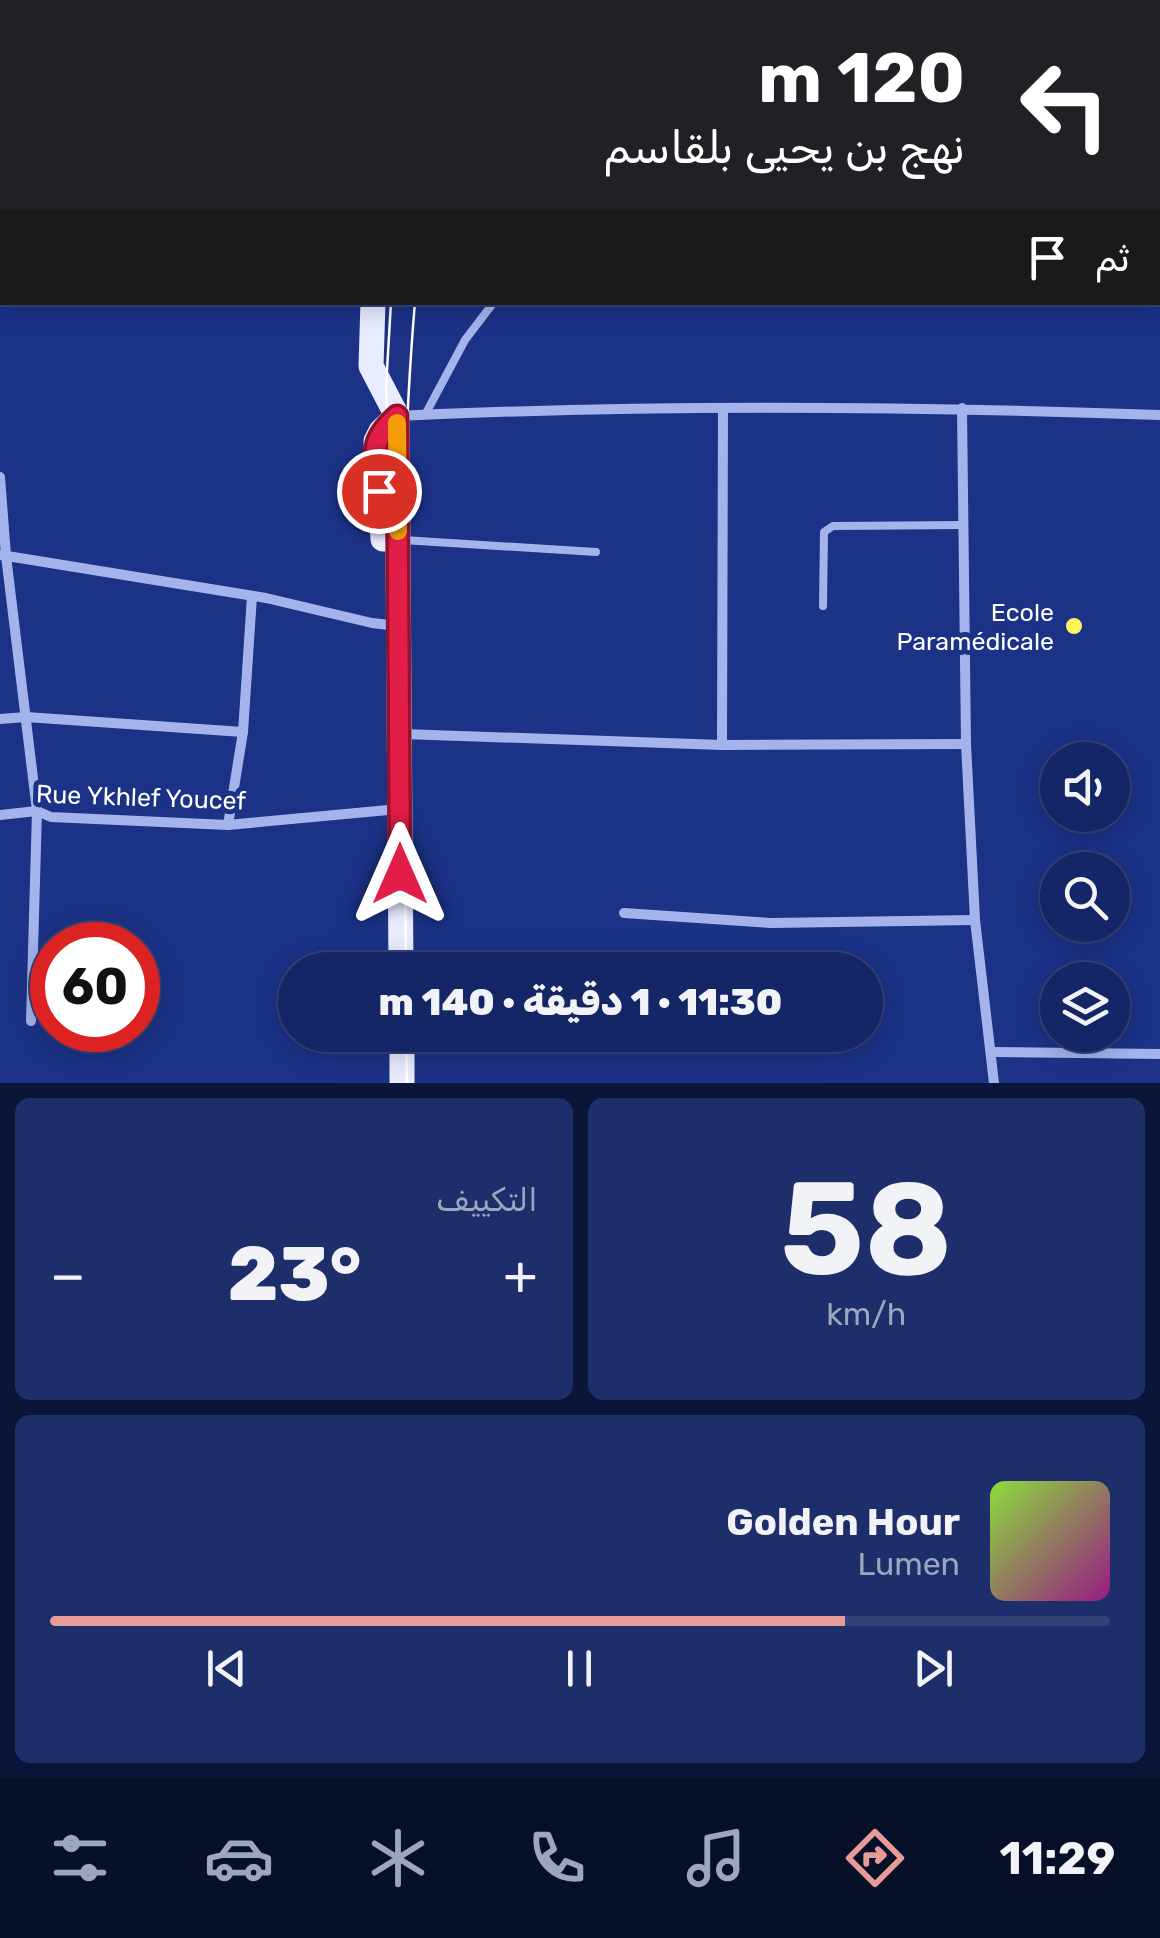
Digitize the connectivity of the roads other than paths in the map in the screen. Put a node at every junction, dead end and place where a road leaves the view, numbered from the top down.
1 (373, 305) edge
2 (492, 305) edge
3 (723, 408) junction
4 (962, 408) junction
5 (1160, 415) edge
6 (397, 416) junction
7 (425, 416) junction
8 (0, 478) edge
9 (964, 525) junction
10 (398, 540) junction
11 (596, 552) dead end
12 (3, 556) edge
13 (252, 596) junction
14 (822, 606) dead end
15 (398, 626) junction
16 (26, 717) junction
17 (0, 719) edge
18 (244, 732) junction
19 (400, 734) junction
20 (966, 744) junction
21 (722, 745) junction
22 (400, 809) junction
23 (37, 811) junction
24 (0, 815) edge
25 (228, 825) junction
26 (624, 913) dead end
27 (976, 920) junction
28 (33, 922) edge
29 (401, 952) edge
30 (402, 1052) edge
31 (991, 1052) junction
32 (1160, 1054) edge
33 (402, 1083) edge
34 (994, 1083) edge

1 - 6 main road
2 - 7 lane
3 - 4 street
3 - 7 street
3 - 21 street
4 - 5 street
4 - 9 street
6 - 7 street
6 - 10 main road
6 - 15 main road
8 - 12 street
9 - 14 lane
9 - 20 street
10 - 11 lane
10 - 15 main road
12 - 13 street
12 - 16 street
13 - 15 street
13 - 18 street
15 - 19 main road
16 - 17 street
16 - 18 street
16 - 23 street
18 - 25 street
19 - 21 street
19 - 22 main road
20 - 21 street
20 - 27 street
22 - 25 street, Rue Ykhlef Youcef
22 - 29 main road
23 - 24 street, Rue Ykhlef Youcef
23 - 25 street, Rue Ykhlef Youcef
23 - 28 street
26 - 27 street
27 - 31 street
30 - 33 main road
31 - 32 street
31 - 34 street

